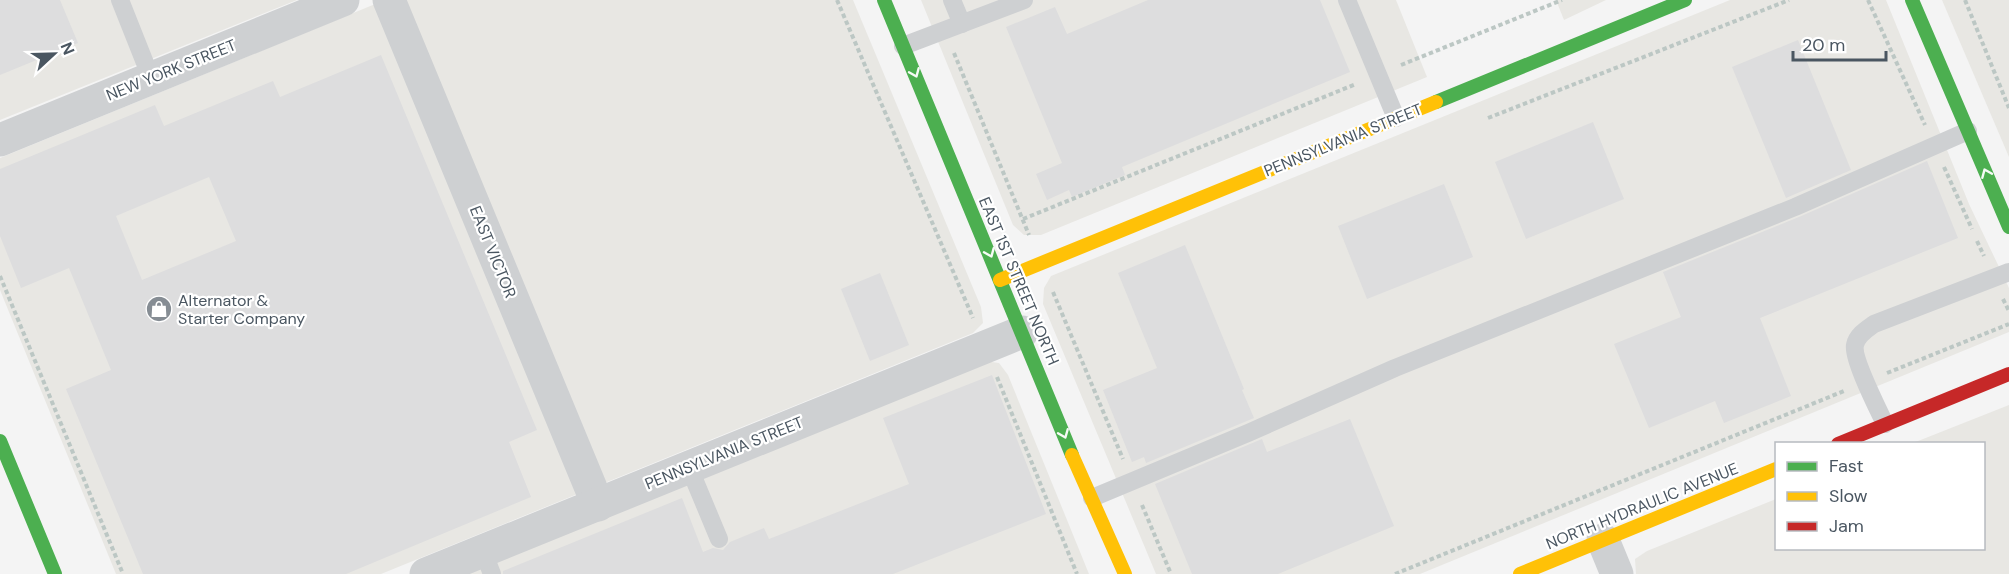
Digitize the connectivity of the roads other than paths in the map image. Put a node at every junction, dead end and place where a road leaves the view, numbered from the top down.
1 (120, 0) edge
2 (343, 0) edge
3 (389, 0) edge
4 (884, 0) edge
5 (952, 0) edge
6 (1024, 0) edge
7 (1347, 0) edge
8 (1685, 0) edge
9 (1912, 0) edge
10 (962, 24) junction
11 (903, 46) junction
12 (151, 78) junction
13 (1396, 118) junction
14 (1968, 131) junction
15 (0, 140) edge
16 (2009, 227) edge
17 (2009, 272) edge
18 (1000, 280) junction
19 (1022, 332) junction
20 (2009, 374) edge
21 (1885, 424) junction
22 (0, 441) edge
23 (1843, 442) edge
24 (689, 467) junction
25 (1775, 469) edge
26 (1092, 498) junction
27 (598, 504) junction
28 (719, 539) dead end
29 (1603, 540) junction
30 (487, 562) edge
31 (55, 574) edge
32 (426, 574) edge
33 (1125, 574) edge
34 (1520, 574) edge
35 (1617, 574) edge

1 - 12 lane
2 - 12 street, NEW YORK STREET
3 - 27 street, EAST VICTOR
4 - 11 street, EAST 1ST STREET NORTH
5 - 10 lane
6 - 10 lane
7 - 13 lane
8 - 13 street, PENNSYLVANIA STREET
9 - 14 street
10 - 11 lane
11 -> 18 street, EAST 1ST STREET NORTH
12 - 15 street, NEW YORK STREET
13 - 18 street, PENNSYLVANIA STREET
16 -> 14 street
14 - 26 lane
17 - 21 lane
18 - 19 street, EAST 1ST STREET NORTH
19 - 24 street, PENNSYLVANIA STREET
19 -> 26 street, EAST 1ST STREET NORTH
20 - 21 street
21 - 23 street
22 - 31 street
24 - 27 street, PENNSYLVANIA STREET
24 - 28 lane
25 - 29 street, NORTH HYDRAULIC AVENUE
26 - 33 street, EAST 1ST STREET NORTH
27 - 30 street, PENNSYLVANIA STREET
29 - 34 street, NORTH HYDRAULIC AVENUE
29 - 35 street
30 - 32 street, PENNSYLVANIA STREET

